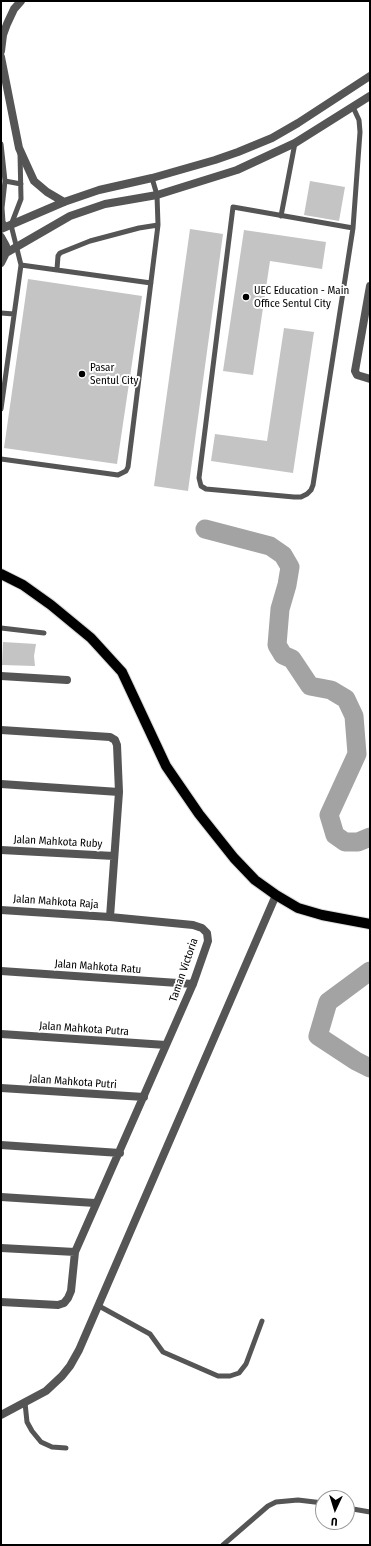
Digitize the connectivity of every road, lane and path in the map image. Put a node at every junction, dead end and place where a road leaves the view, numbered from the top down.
1 (21, 1) edge
2 (1, 51) edge
3 (1, 57) edge
4 (370, 76) edge
5 (370, 96) edge
6 (353, 106) junction
7 (295, 143) junction
8 (1, 144) edge
9 (19, 148) junction
10 (152, 178) junction
11 (5, 181) junction
12 (21, 184) junction
13 (157, 195) junction
14 (64, 202) junction
15 (280, 216) junction
16 (158, 225) junction
17 (6, 227) edge
18 (353, 228) junction
19 (1, 237) edge
20 (16, 246) junction
21 (6, 253) junction
22 (1, 263) edge
23 (21, 265) junction
24 (57, 269) junction
25 (151, 283) junction
26 (370, 286) edge
27 (1, 312) edge
28 (14, 314) junction
29 (370, 379) edge
30 (2, 395) edge
31 (1, 409) edge
32 (1, 459) edge
33 (1, 576) edge
34 (1, 628) edge
35 (44, 633) dead end
36 (1, 676) edge
37 (67, 680) dead end
38 (1, 730) edge
39 (1, 784) edge
40 (119, 792) junction
41 (1, 850) edge
42 (114, 856) junction
43 (276, 895) junction
44 (1, 910) edge
45 (110, 917) junction
46 (370, 924) edge
47 (1, 971) edge
48 (193, 984) junction
49 (1, 1034) edge
50 (166, 1045) junction
51 (1, 1088) edge
52 (144, 1097) junction
53 (1, 1145) edge
54 (120, 1153) junction
55 (1, 1197) edge
56 (96, 1203) junction
57 (1, 1248) edge
58 (75, 1252) junction
59 (1, 1302) edge
60 (99, 1306) junction
61 (262, 1321) dead end
62 (25, 1403) junction
63 (1, 1415) edge
64 (66, 1448) dead end
65 (315, 1502) edge
66 (355, 1509) edge
67 (370, 1512) edge
68 (223, 1545) edge

1 - 2 street
3 - 9 street
4 - 10 street
5 - 6 street
6 - 7 street
6 - 18 lane
7 - 13 street
7 - 15 lane
8 - 11 lane
9 - 12 lane
9 - 14 street
10 - 13 lane
10 - 14 street
11 - 12 lane
11 - 17 lane
12 - 17 lane
13 - 16 lane
13 - 20 street
14 - 17 street
15 - 18 lane
15 - 18 lane
16 - 24 lane
16 - 25 lane
17 - 20 lane
19 - 21 street
20 - 21 street
20 - 23 lane
21 - 22 street
23 - 24 lane
23 - 28 lane
24 - 25 lane
25 - 32 lane
26 - 29 street
27 - 28 lane
28 - 30 lane
30 - 31 lane
33 - 43 main road
34 - 35 lane
36 - 37 street
38 - 40 street
39 - 40 street
40 - 42 street
41 - 42 street, Jalan Mahkota Ruby
42 - 45 street
43 - 46 main road
43 - 60 street
44 - 45 street, Jalan Mahkota Raja
45 - 48 street, Taman Victoria
47 - 48 street, Jalan Mahkota Ratu
48 - 50 street, Taman Victoria
49 - 50 street, Jalan Mahkota Putra
50 - 52 street, Taman Victoria
51 - 52 street, Jalan Mahkota Putri
52 - 54 street, Taman Victoria
53 - 54 street
54 - 56 street, Taman Victoria
55 - 56 street
56 - 58 street, Taman Victoria
57 - 58 street
58 - 59 street, Taman Victoria
60 - 61 lane
60 - 62 street
62 - 63 street
62 - 64 lane
65 - 68 lane
66 - 67 lane

